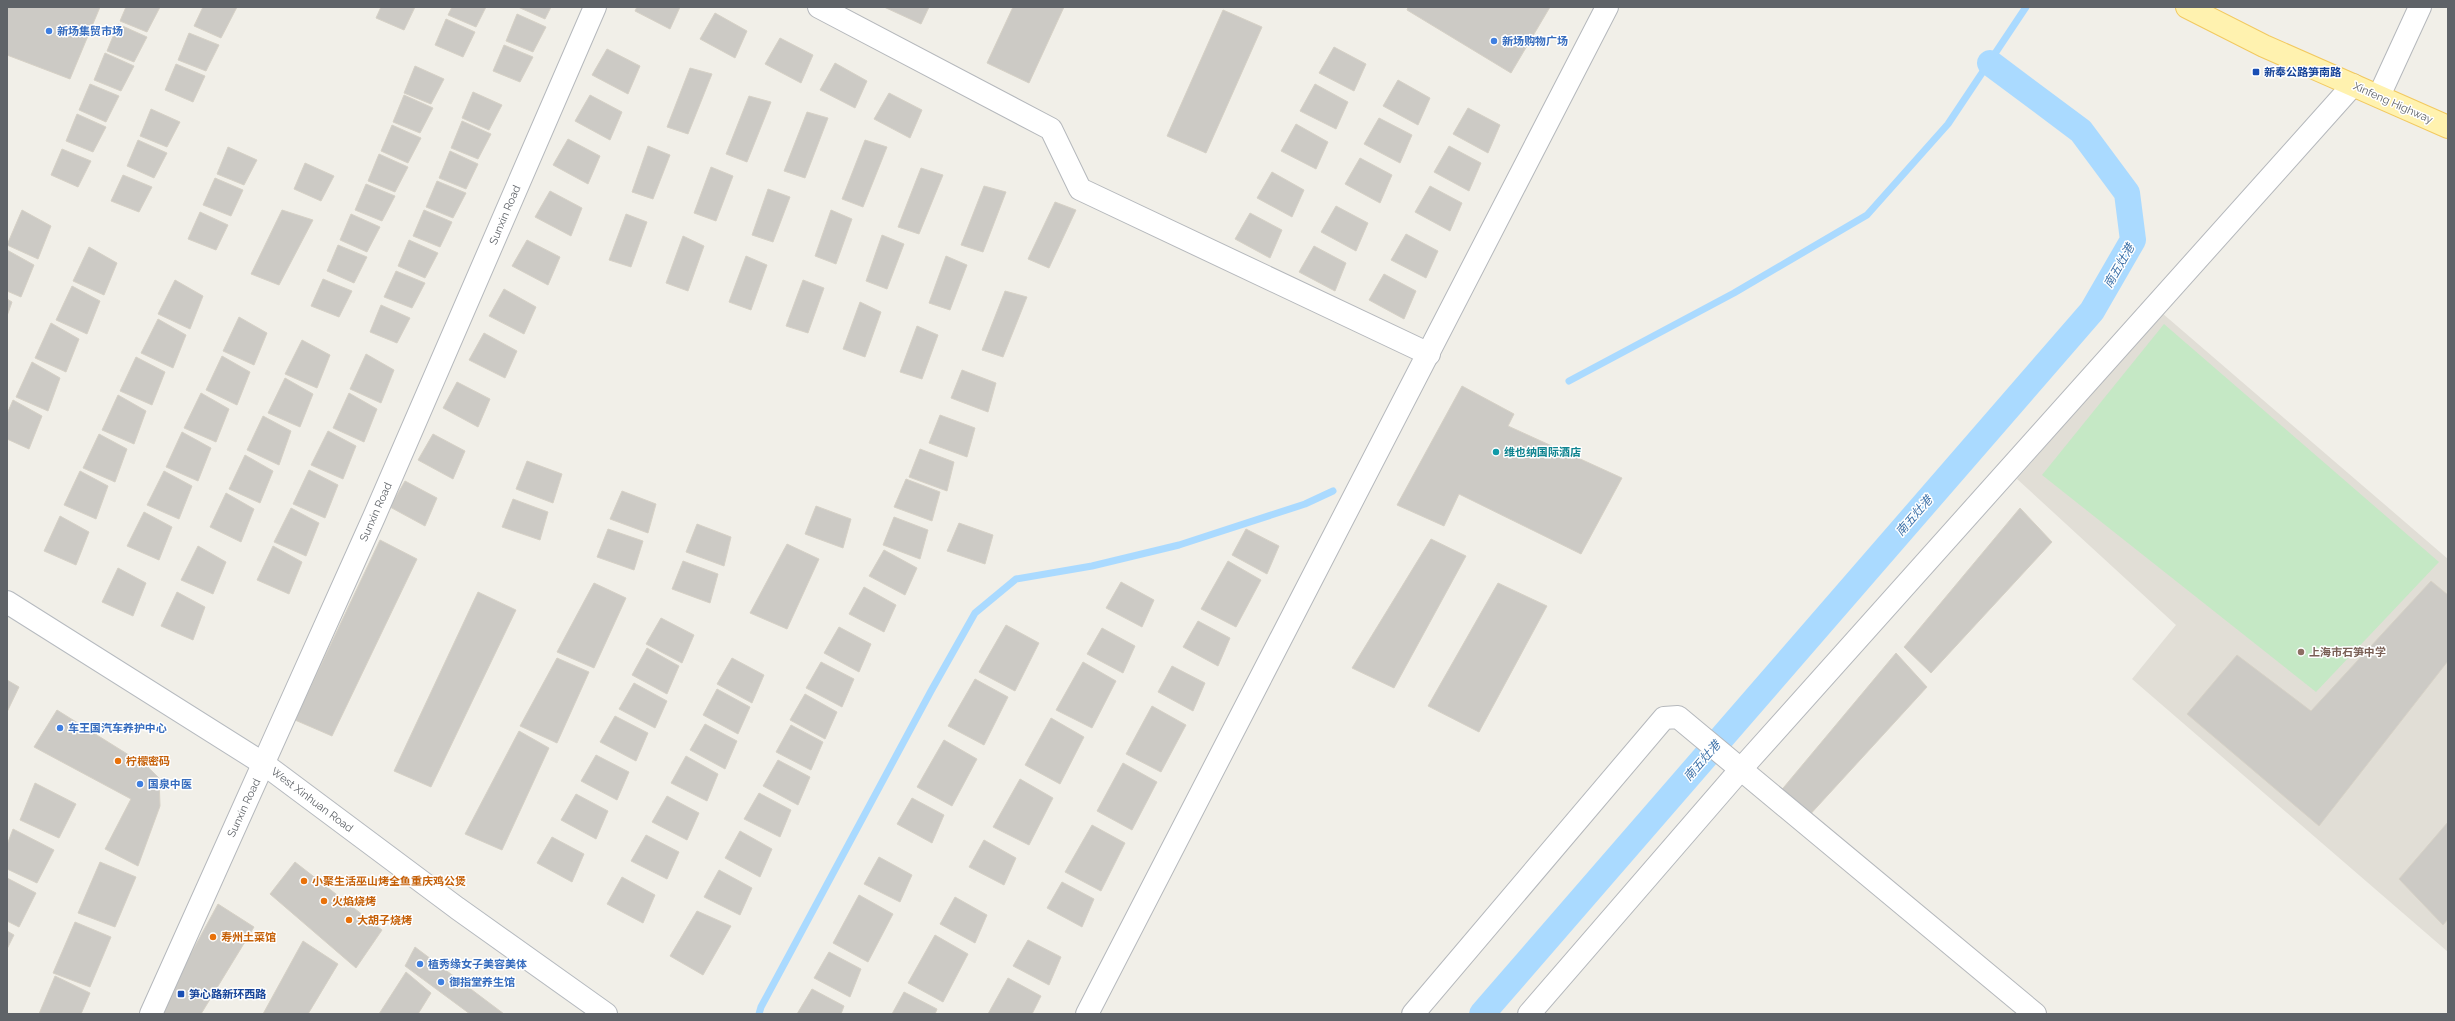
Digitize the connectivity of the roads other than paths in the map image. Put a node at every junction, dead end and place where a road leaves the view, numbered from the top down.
1 (595, 7) edge
2 (819, 7) edge
3 (1607, 7) edge
4 (2187, 7) edge
5 (2420, 7) edge
6 (2353, 85) junction
7 (2379, 96) junction
8 (2448, 127) edge
9 (1429, 354) junction
10 (7, 602) edge
11 (264, 764) junction
12 (1741, 769) junction
13 (150, 1014) edge
14 (606, 1014) edge
15 (1087, 1014) edge
16 (1413, 1014) edge
17 (1529, 1014) edge
18 (2035, 1014) edge

1 - 11 street, Sunxin Road
2 - 9 street
3 - 9 street
4 - 6 main road, Xinfeng Highway
5 - 7 street
6 - 7 main road, Xinfeng Highway
6 - 12 street
7 - 8 main road, Xinfeng Highway
9 - 15 street
10 - 11 street, West Xinhuan Road
11 - 13 street, Sunxin Road
11 - 14 street, West Xinhuan Road
12 - 16 street
12 - 17 street
12 - 18 street

